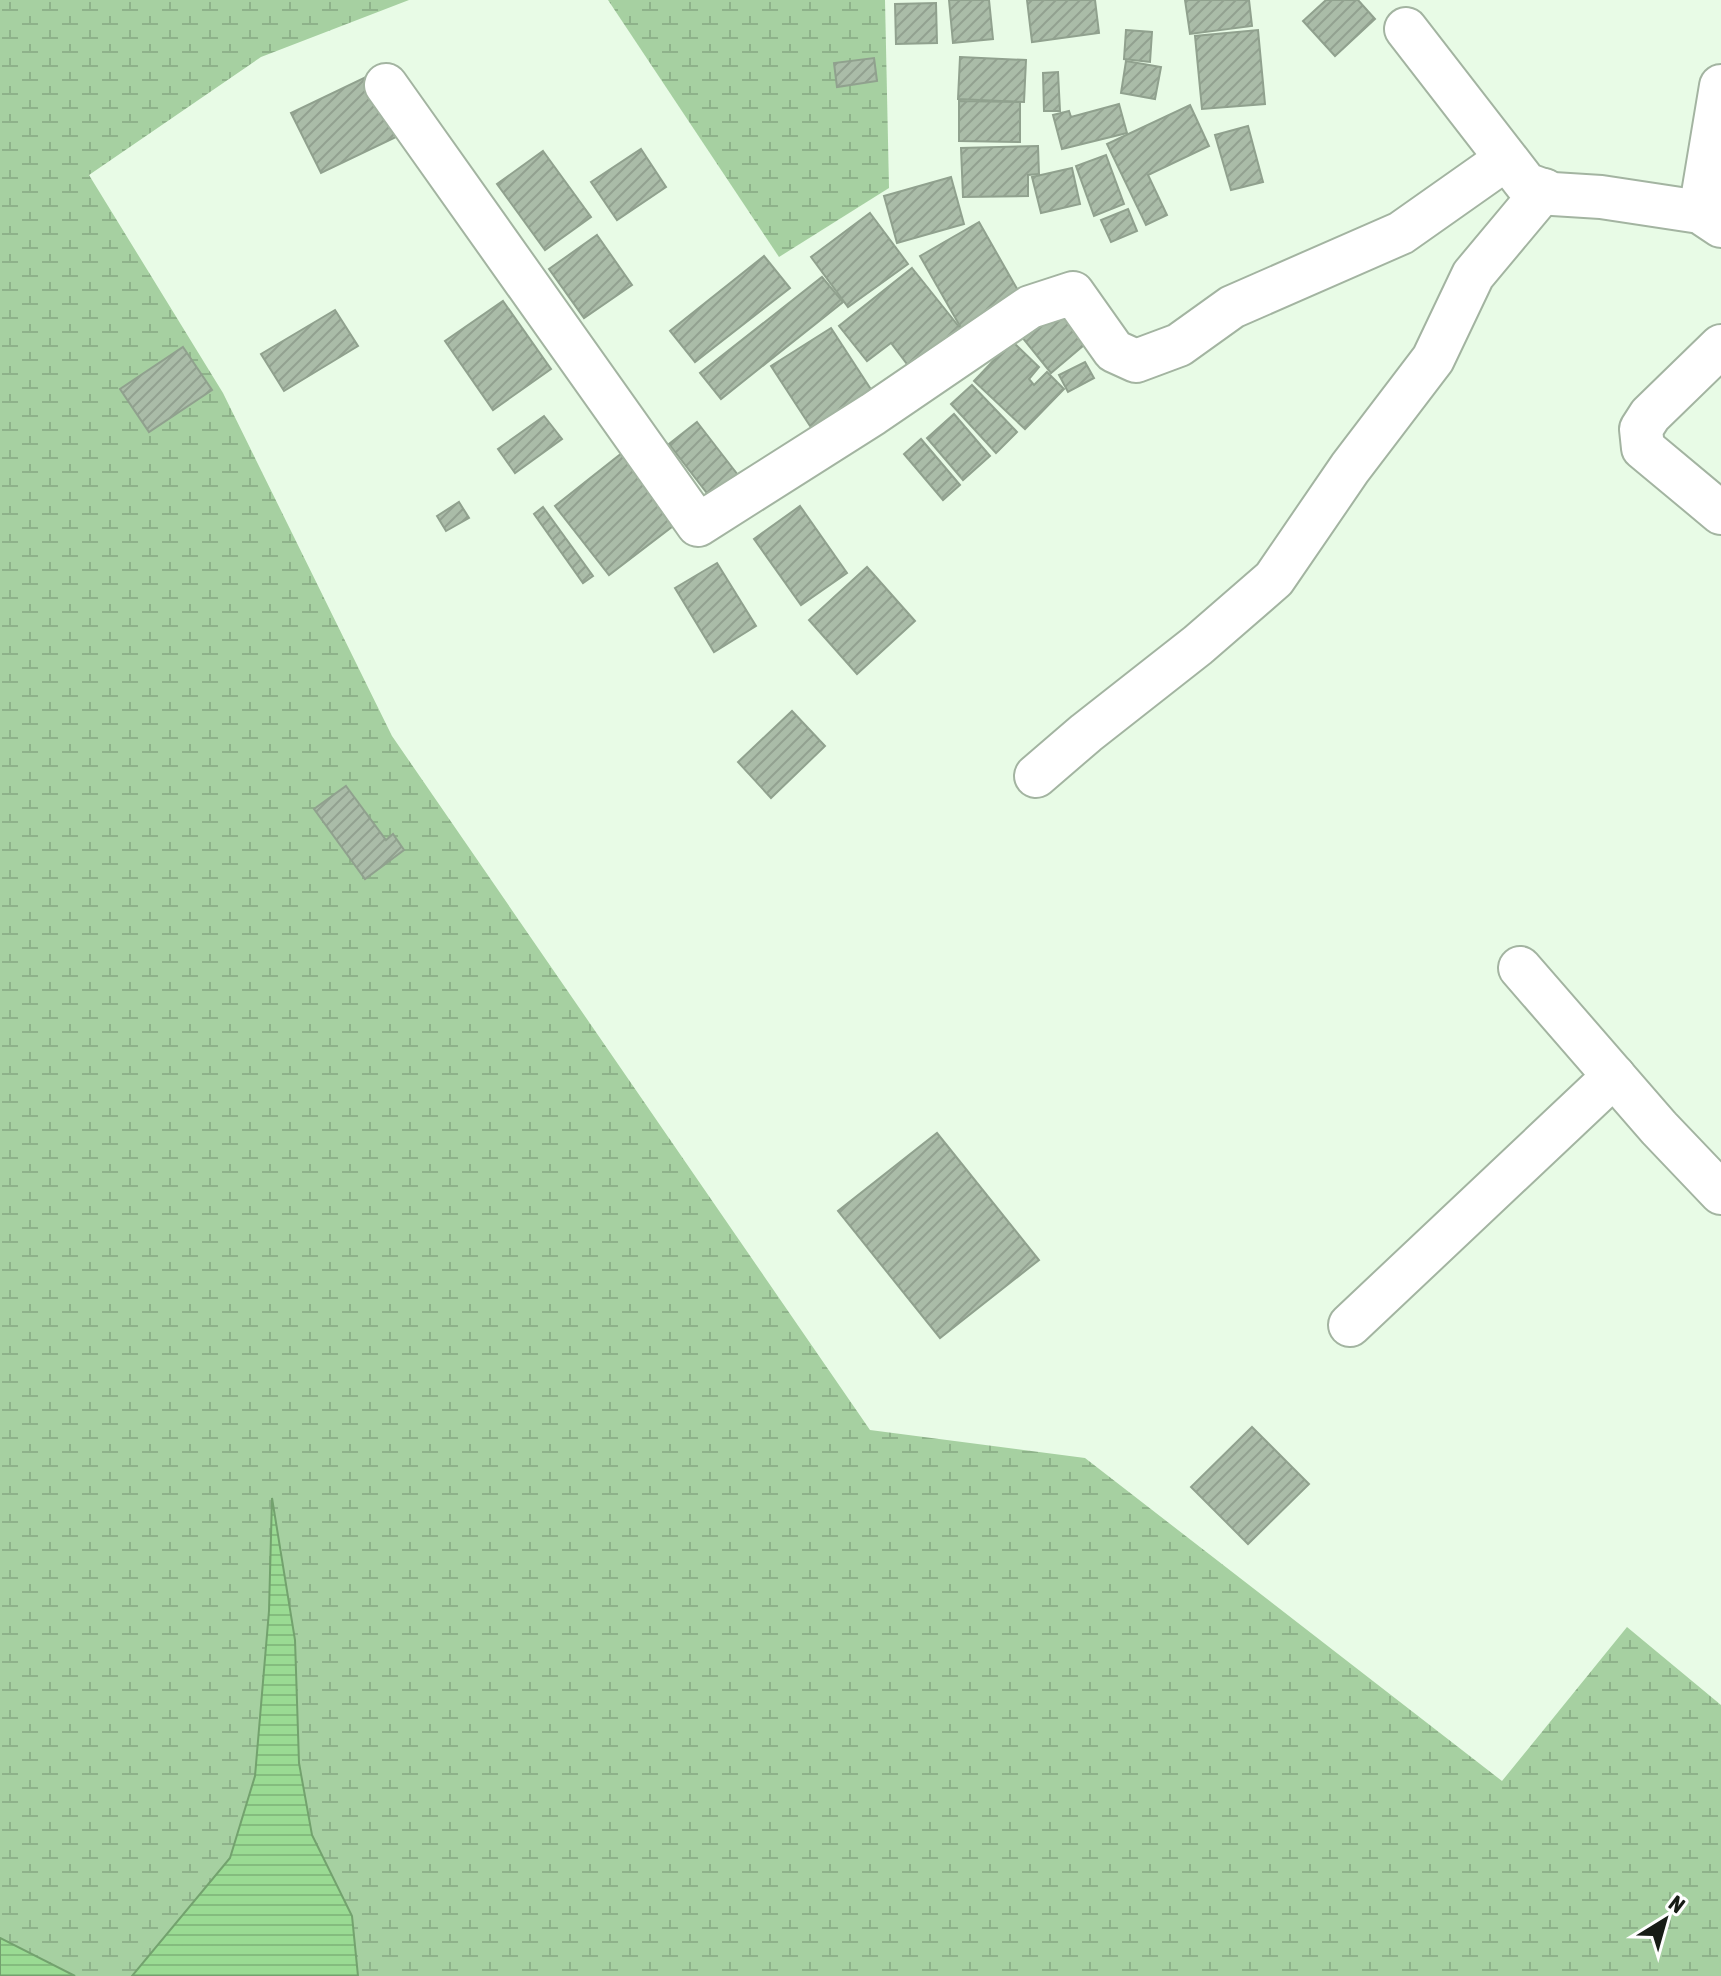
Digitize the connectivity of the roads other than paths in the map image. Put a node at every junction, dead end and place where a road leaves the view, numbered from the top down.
1 (1406, 29) dead end
2 (386, 85) dead end
3 (1721, 86) edge
4 (1506, 159) junction
5 (1544, 190) junction
6 (1710, 219) edge
7 (1721, 346) edge
8 (1721, 513) edge
9 (1036, 776) dead end
10 (1520, 968) dead end
11 (1614, 1076) junction
12 (1721, 1193) edge
13 (1350, 1325) dead end

1 - 4 street
2 - 4 street
3 - 6 street
4 - 5 street
5 - 6 street
5 - 9 street
7 - 8 street
10 - 11 street
11 - 12 street
11 - 13 street

